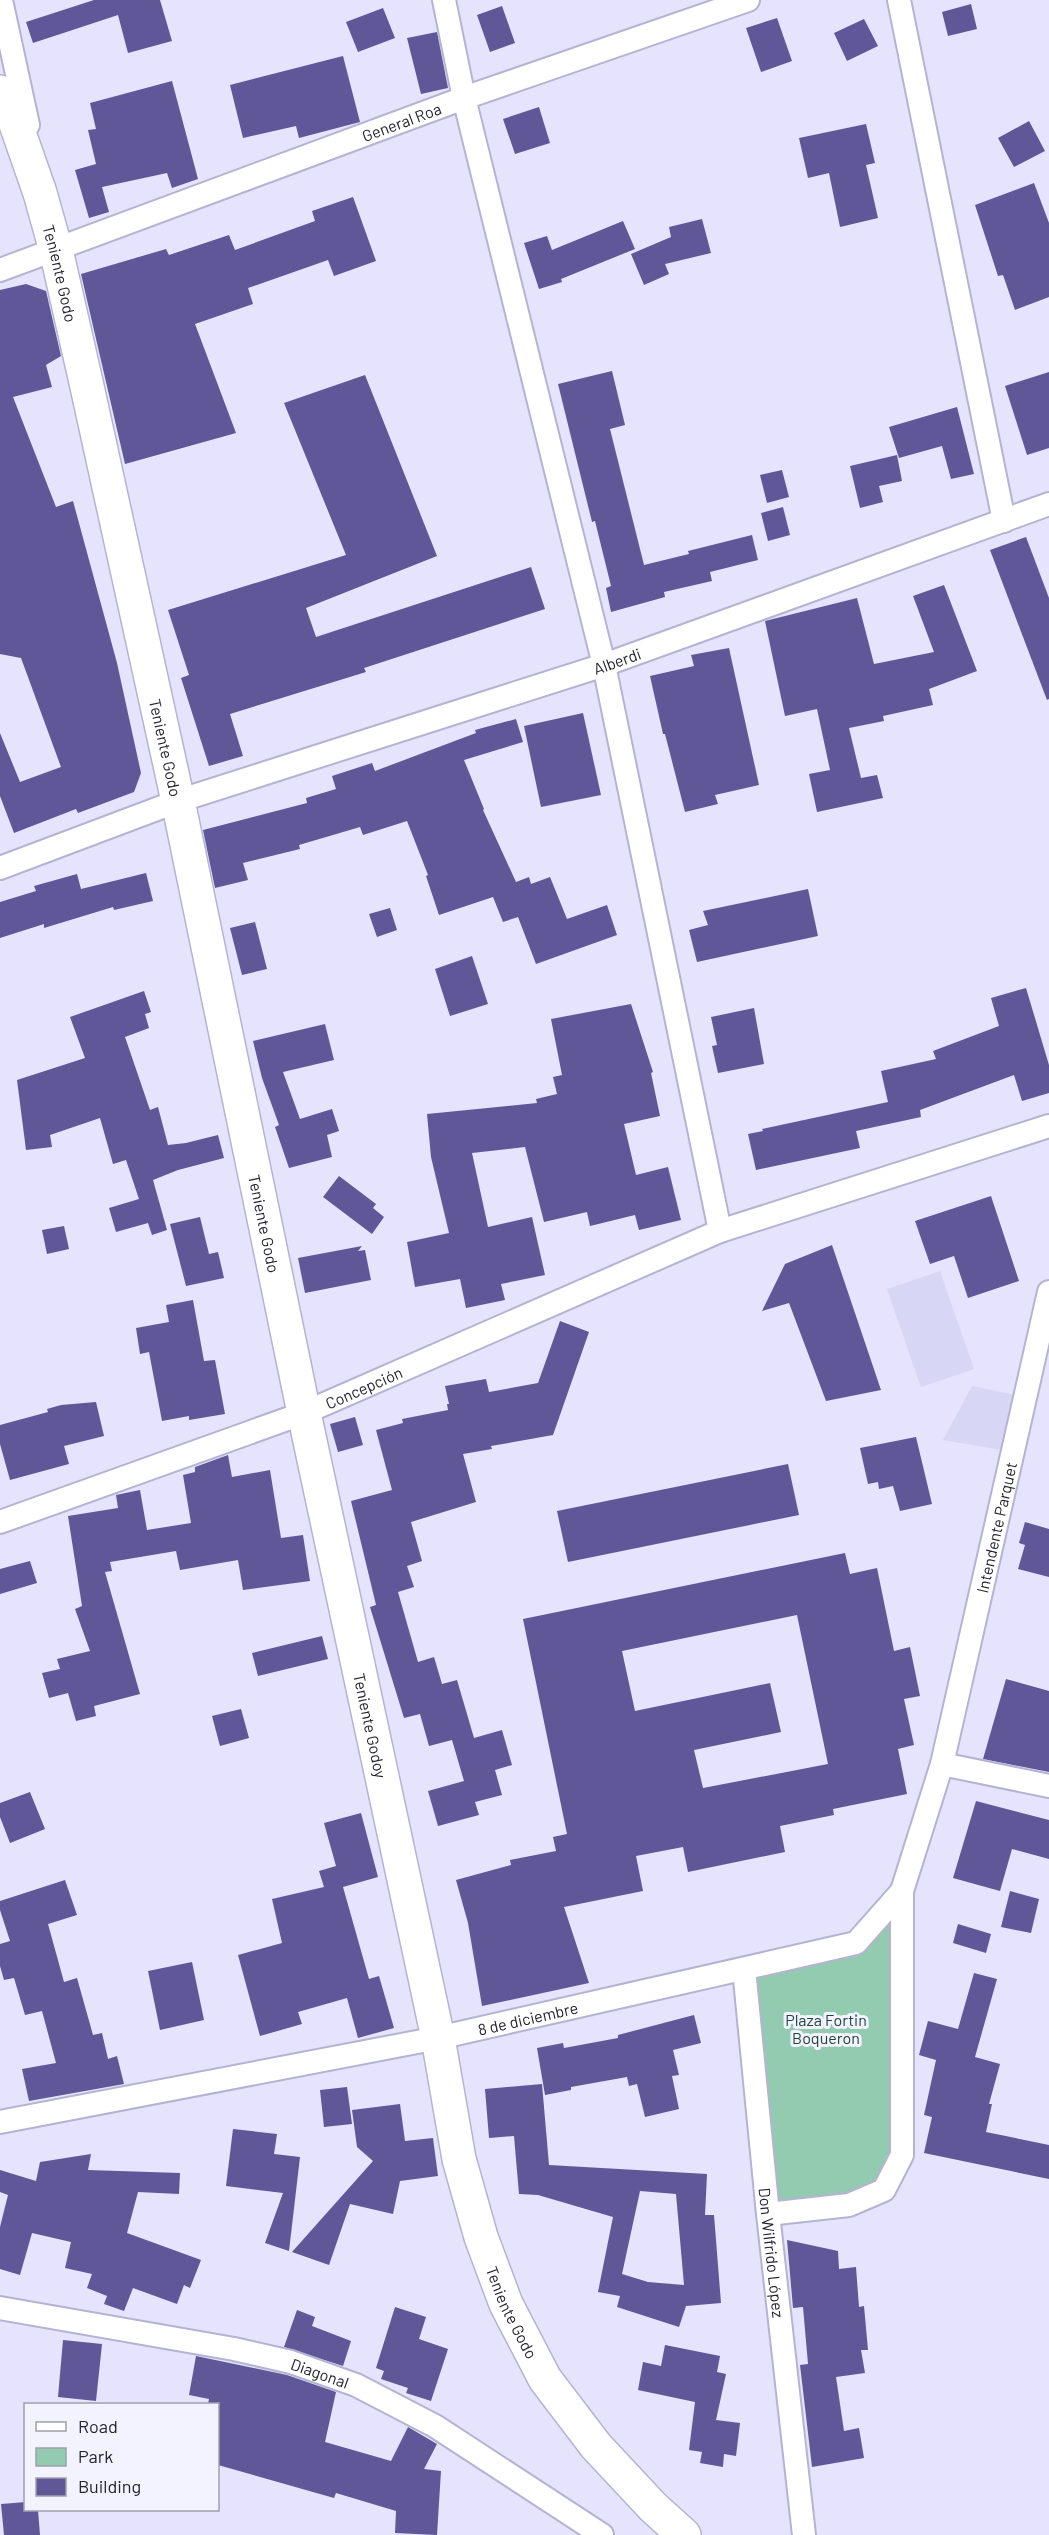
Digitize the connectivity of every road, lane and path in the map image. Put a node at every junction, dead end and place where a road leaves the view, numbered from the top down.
1 (1, 0) edge
2 (444, 0) edge
3 (748, 0) edge
4 (899, 0) edge
5 (0, 92) edge
6 (464, 98) junction
7 (56, 250) junction
8 (0, 270) edge
9 (1049, 504) edge
10 (1004, 521) junction
11 (604, 665) junction
12 (178, 801) junction
13 (0, 868) edge
14 (1049, 1125) edge
15 (720, 1231) junction
16 (1047, 1305) edge
17 (304, 1413) junction
18 (0, 1522) edge
19 (942, 1764) junction
20 (1049, 1786) edge
21 (902, 1891) junction
22 (744, 1969) junction
23 (438, 2038) junction
24 (0, 2122) edge
25 (768, 2214) junction
26 (0, 2308) edge
27 (654, 2521) edge
28 (602, 2535) edge
29 (684, 2535) edge
30 (804, 2535) edge

1 - 7 street
2 - 6 street
3 - 6 street, General Roa
4 - 10 street
5 - 7 main road, Teniente Godo
6 - 7 street, General Roa
6 - 11 street
7 - 8 street, General Roa
7 - 12 main road, Teniente Godo
9 - 10 street, Alberdi
10 - 11 street, Alberdi
11 - 12 street, Alberdi
11 - 15 street
12 - 13 street, Alberdi
12 - 17 main road, Teniente Godo
14 - 15 street, Concepción
15 - 17 street, Concepción
16 - 19 street, Intendente Parquet
17 - 18 street, Concepción
17 - 23 main road, Teniente Godoy
19 - 20 street
19 - 21 street, 8 de diciembre
21 - 22 street, 8 de diciembre
21 - 25 street
22 - 23 street, 8 de diciembre
22 - 25 street, Don Wilfrido López
23 - 24 street, 8 de diciembre
23 - 27 main road, Teniente Godo
25 - 30 street, Don Wilfrido López
26 - 28 street, Diagonal
27 - 29 main road, Teniente Godo

